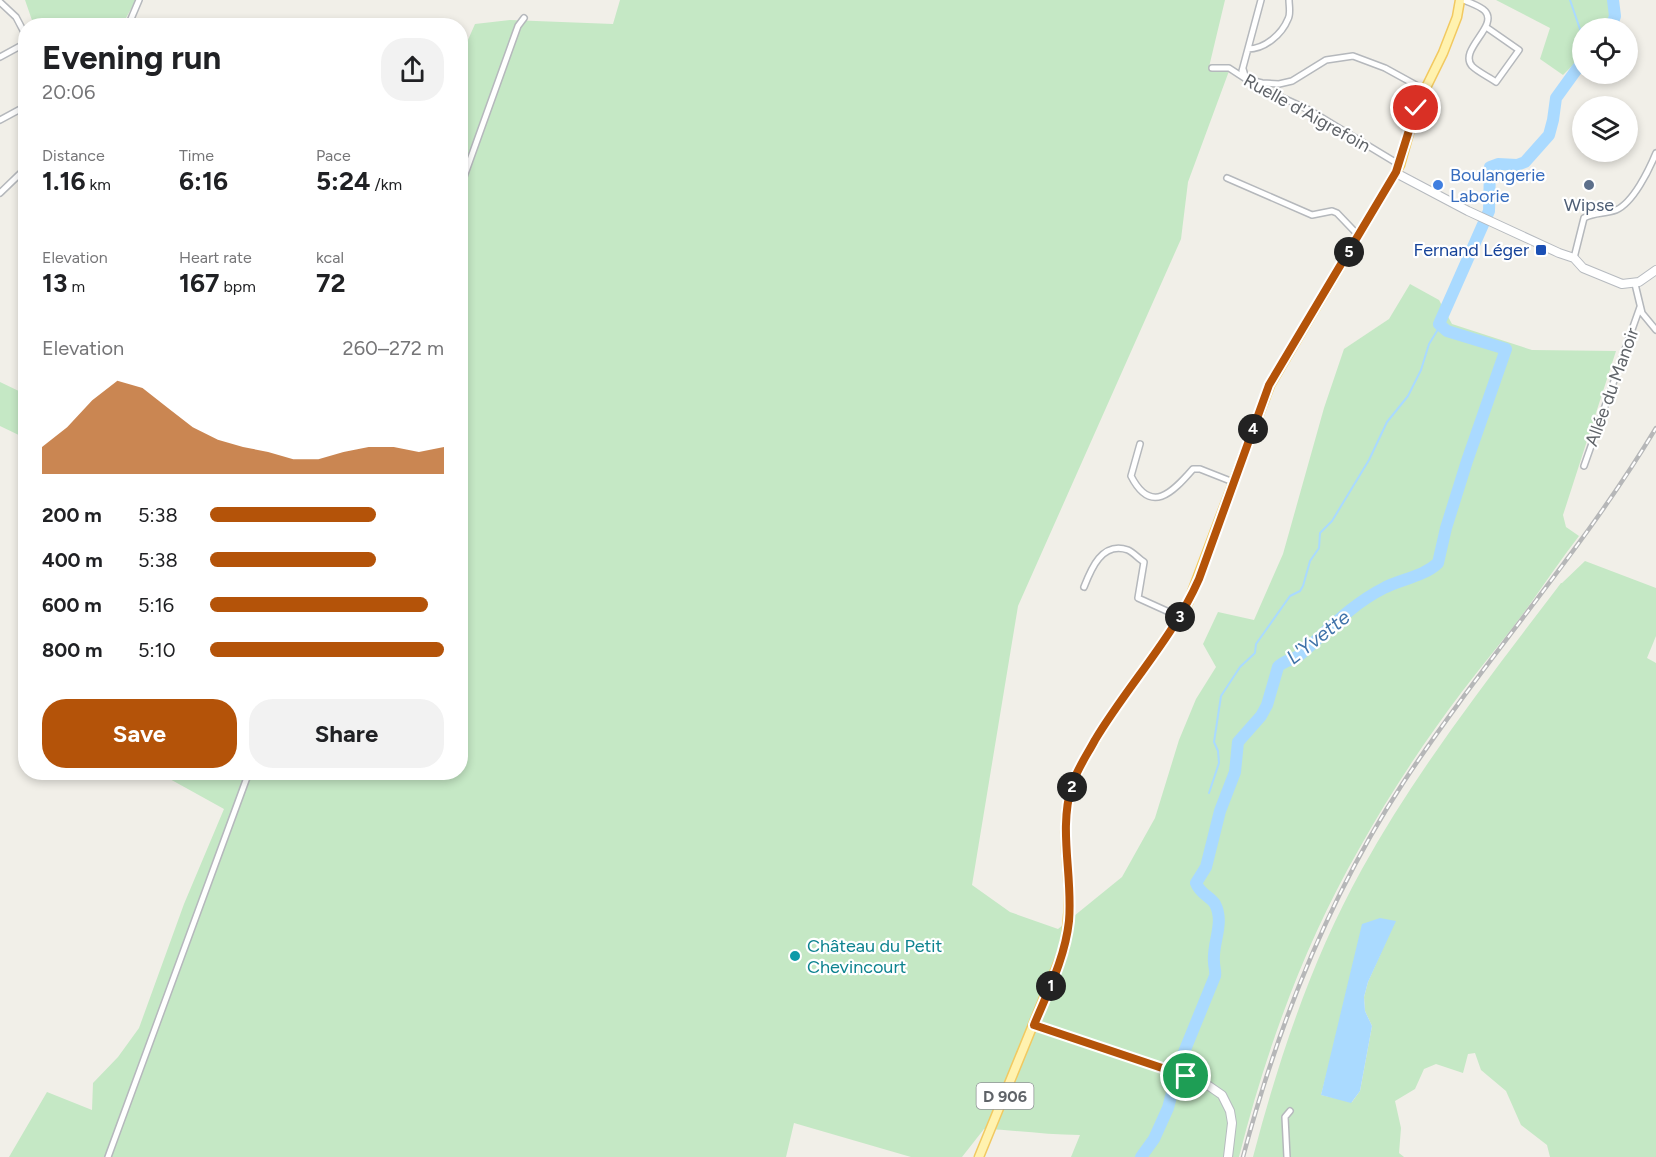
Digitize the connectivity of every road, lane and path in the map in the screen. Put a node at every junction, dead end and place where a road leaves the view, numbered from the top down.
1 (139, 0) edge
2 (1261, 0) edge
3 (1288, 0) edge
4 (1460, 0) edge
5 (1464, 0) edge
6 (0, 2) edge
7 (131, 18) edge
8 (524, 18) dead end
9 (18, 21) edge
10 (1486, 27) junction
11 (18, 47) edge
12 (1248, 49) junction
13 (0, 57) edge
14 (1212, 68) dead end
15 (1244, 78) junction
16 (1425, 90) junction
17 (18, 110) edge
18 (0, 120) edge
19 (1656, 153) edge
20 (468, 166) edge
21 (1398, 169) junction
22 (18, 175) edge
23 (1227, 178) dead end
24 (1, 189) edge
25 (1359, 236) junction
26 (1574, 258) junction
27 (1656, 270) edge
28 (1635, 284) junction
29 (1640, 307) junction
30 (1656, 330) edge
31 (1140, 444) dead end
32 (1584, 466) dead end
33 (1233, 482) junction
34 (1084, 587) dead end
35 (1180, 617) junction
36 (246, 780) edge
37 (1034, 1025) junction
38 (1290, 1111) dead end
39 (108, 1157) edge
40 (979, 1157) edge
41 (1228, 1157) edge
42 (1287, 1157) edge

1 - 7 street
2 - 12 street
3 - 12 street
4 - 16 main road
5 - 10 street
6 - 9 street
8 - 20 street
10 - 10 street
11 - 13 street
12 - 15 street
14 - 15 street, Ruelle d'Aigrefoin
15 - 16 street
15 - 21 street, Ruelle d'Aigrefoin
16 - 21 main road
17 - 18 street
19 - 26 street
21 - 25 main road, D 906
21 - 26 street
22 - 24 street
23 - 25 street
25 - 33 main road, D 906
26 - 28 street
27 - 28 street
28 - 29 street
29 - 30 street
29 - 32 street, Allée du Manoir
31 - 33 street
33 - 35 main road, D 906
34 - 35 street
35 - 37 main road, D 906
36 - 39 street
37 - 40 main road, D 906
37 - 41 street
38 - 42 street

